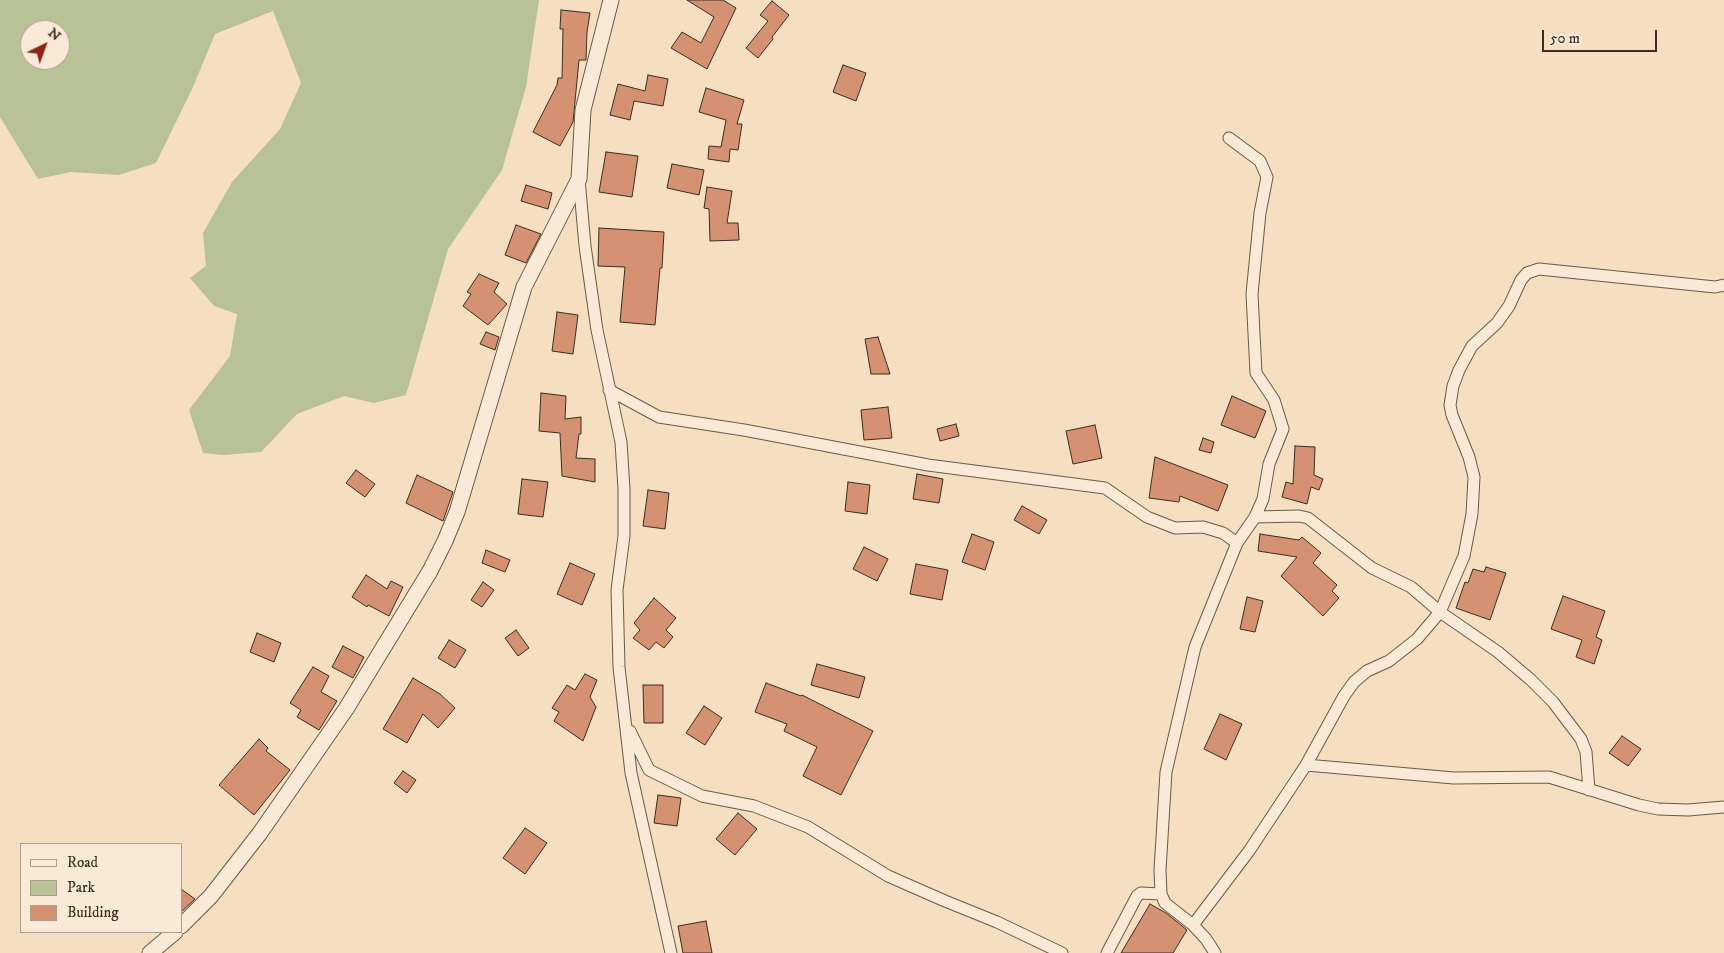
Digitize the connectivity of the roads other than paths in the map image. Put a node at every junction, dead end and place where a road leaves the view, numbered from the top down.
1 (611, 0) edge
2 (1229, 138) dead end
3 (579, 178) junction
4 (1724, 284) edge
5 (609, 390) junction
6 (1255, 517) junction
7 (1237, 543) junction
8 (1440, 612) junction
9 (626, 723) junction
10 (1306, 766) junction
11 (1589, 790) junction
12 (1724, 808) edge
13 (1161, 894) junction
14 (182, 925) edge
15 (1193, 926) junction
16 (174, 933) edge
17 (150, 953) edge
18 (671, 953) edge
19 (1062, 953) edge
20 (1107, 953) edge
21 (1215, 953) edge

1 - 3 street
2 - 6 street
3 - 5 street
3 - 14 street
4 - 8 street
5 - 7 street
5 - 9 street
6 - 7 street
6 - 8 street
7 - 13 street
8 - 10 street
8 - 11 street
9 - 18 street
9 - 19 street
10 - 11 street
10 - 15 street
11 - 12 street
13 - 15 street
13 - 20 street
15 - 21 street
16 - 17 street

